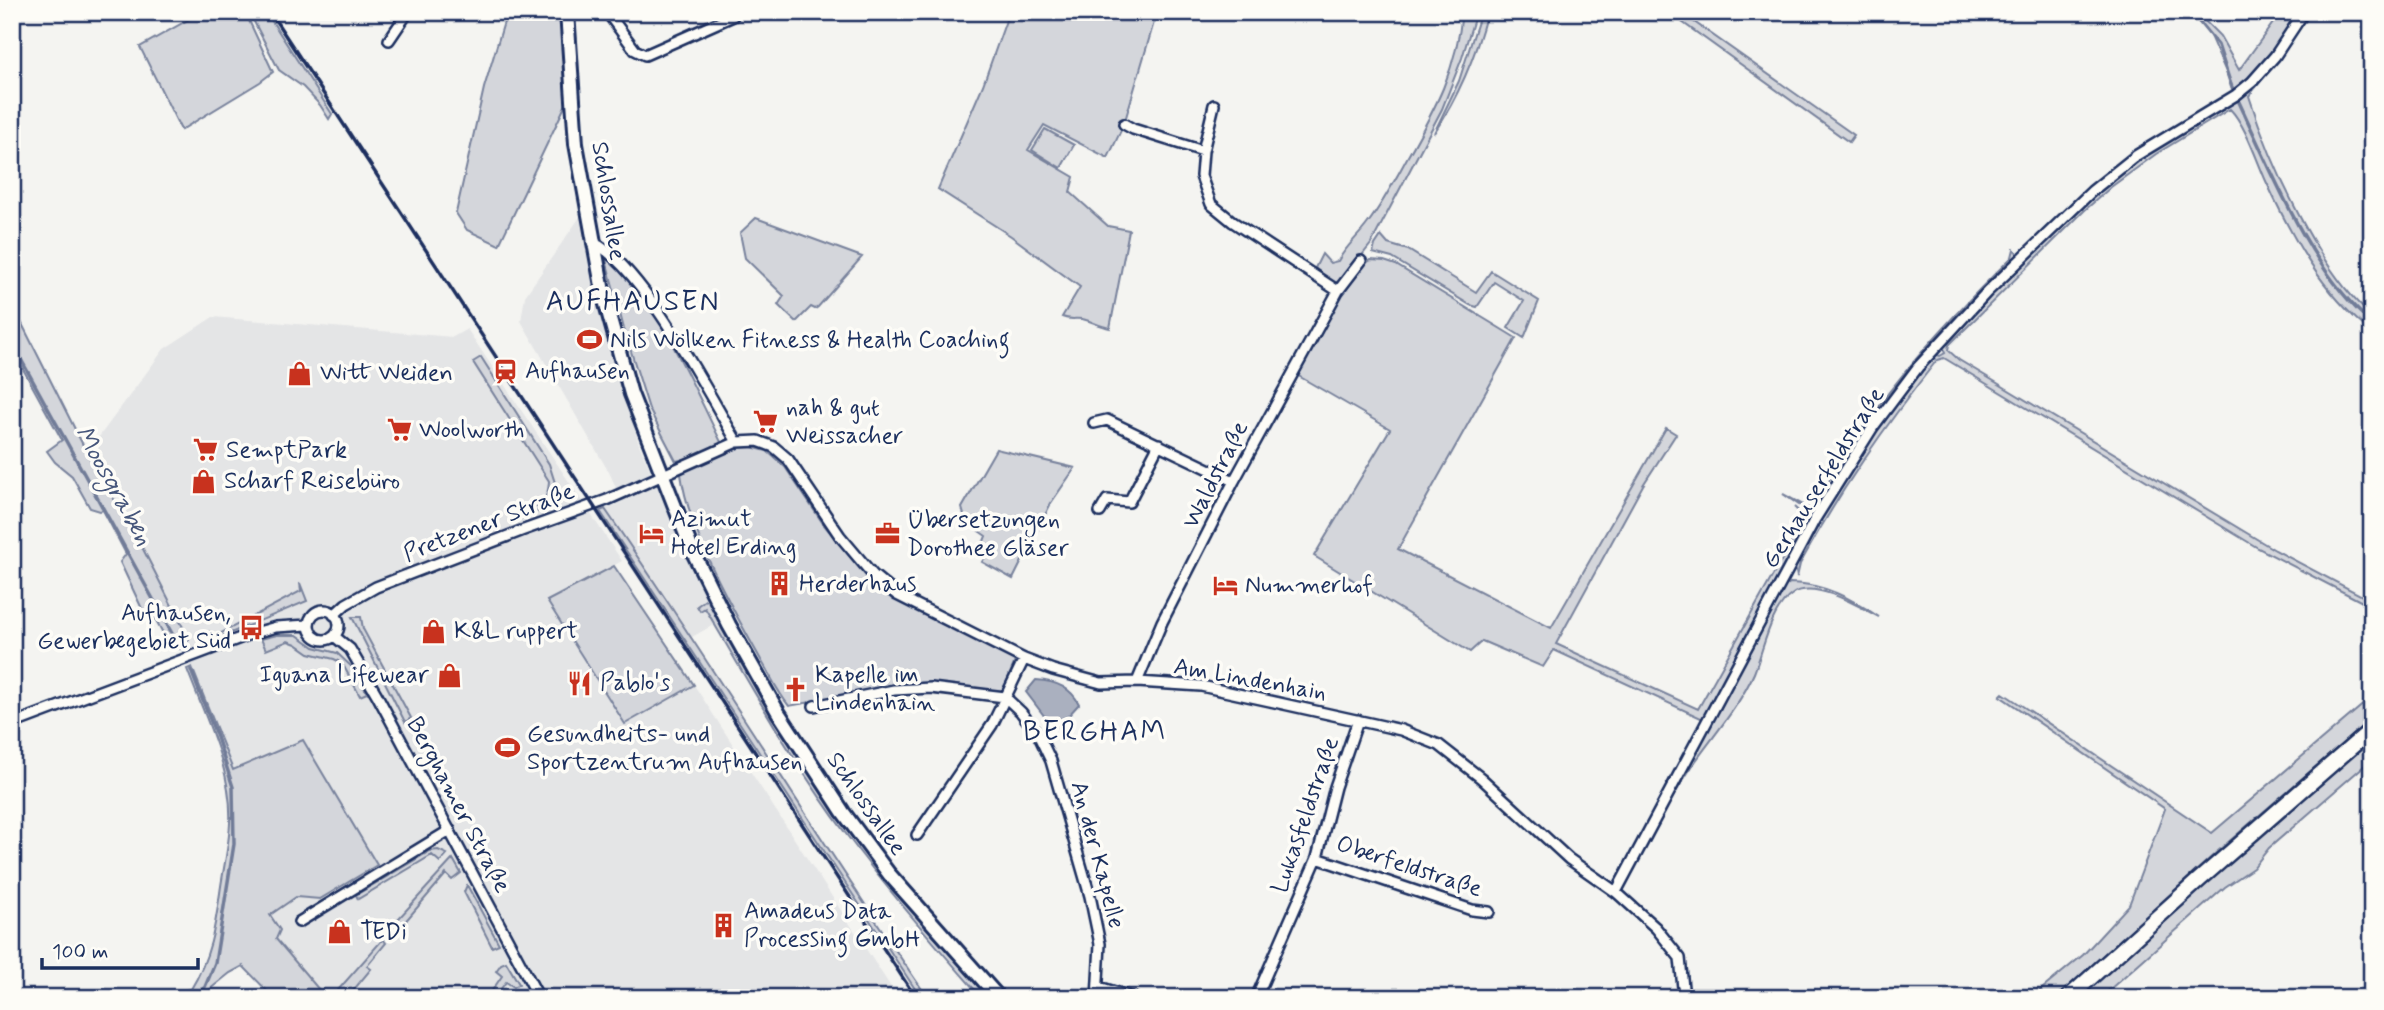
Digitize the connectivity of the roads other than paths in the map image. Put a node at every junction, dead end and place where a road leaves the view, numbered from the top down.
1 (408, 12) edge
2 (567, 12) edge
3 (607, 12) edge
4 (2305, 12) edge
5 (733, 16) dead end
6 (389, 40) dead end
7 (1214, 105) dead end
8 (1124, 124) dead end
9 (1203, 151) junction
10 (592, 242) junction
11 (1361, 261) dead end
12 (1338, 291) junction
13 (1094, 423) dead end
14 (737, 442) junction
15 (1159, 444) junction
16 (662, 477) junction
17 (1234, 481) junction
18 (1100, 513) dead end
19 (334, 615) junction
20 (308, 625) junction
21 (334, 636) junction
22 (1024, 659) junction
23 (1137, 682) junction
24 (1005, 697) junction
25 (814, 706) dead end
26 (1358, 720) junction
27 (12, 724) edge
28 (2372, 729) edge
29 (450, 830) junction
30 (918, 835) dead end
31 (1317, 858) junction
32 (1616, 892) junction
33 (1489, 912) dead end
34 (299, 922) dead end
35 (1099, 987) junction
36 (540, 998) edge
37 (999, 998) edge
38 (1097, 998) edge
39 (1134, 998) edge
40 (1256, 998) edge
41 (1684, 998) edge
42 (2068, 998) edge

1 - 6 street
2 - 10 main road, Schlossallee
3 - 5 street
4 - 32 street, Gerhauserfeldstraße
7 - 9 street
8 - 9 street
9 - 12 street
10 - 14 street
10 - 16 main road, Schlossallee
11 - 12 street, Waldstraße
12 - 17 street, Waldstraße
13 - 15 street
14 - 16 street
14 - 22 street, Am Lindenhain
15 - 17 street
15 - 18 street
16 - 19 street, Pretzener Straße
16 - 37 main road, Schlossallee
17 - 23 street, Waldstraße
19 - 20 street, Pretzener Straße
19 - 21 street
20 - 21 street, Pretzener Straße
20 - 27 street, Pretzener Straße
21 - 29 street, Berghamer Straße
22 - 23 street, Am Lindenhain
22 - 24 street
23 - 26 street, Am Lindenhain
24 - 25 street
24 - 30 street
24 - 35 street, An der Kapelle
26 - 31 street, Lukasfeldstraße
26 - 32 street, Am Lindenhain
28 - 42 main road
29 - 34 street
29 - 36 street, Berghamer Straße
31 - 33 street, Oberfeldstraße
31 - 40 street, Lukasfeldstraße
32 - 41 street, Am Lindenhain
35 - 38 street, An der Kapelle
35 - 39 street

